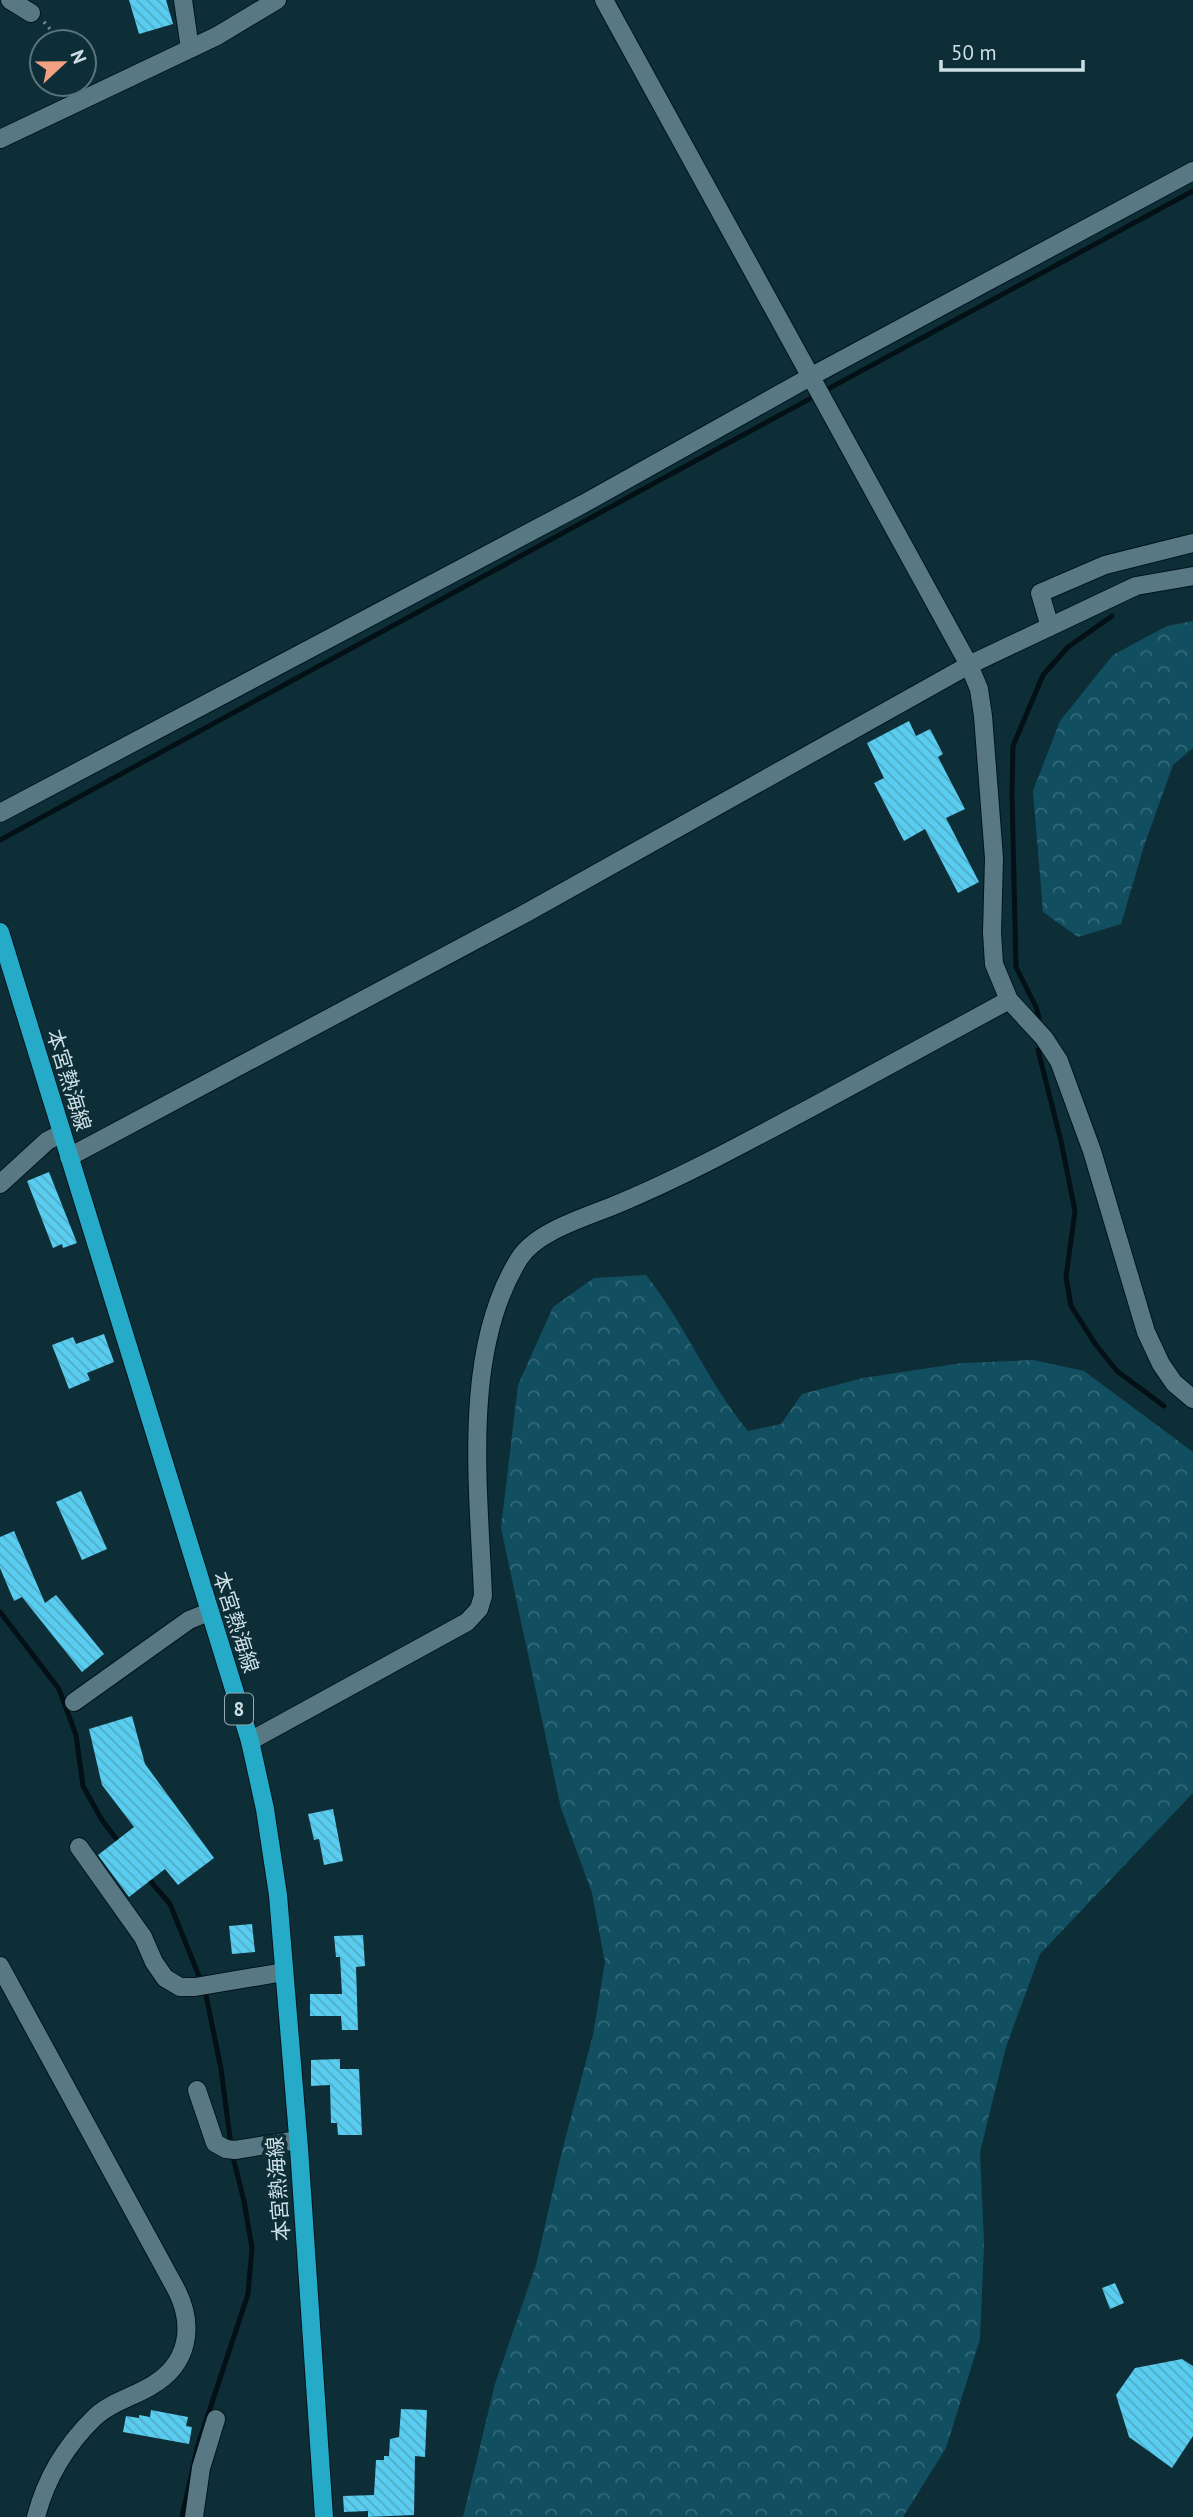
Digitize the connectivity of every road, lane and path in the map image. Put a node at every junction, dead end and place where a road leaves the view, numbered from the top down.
1 (10, 0) edge
2 (183, 0) edge
3 (277, 0) edge
4 (604, 0) edge
5 (31, 13) joint
6 (50, 28) edge
7 (190, 49) junction
8 (0, 139) edge
9 (1193, 171) edge
10 (810, 377) junction
11 (1193, 543) edge
12 (1193, 576) edge
13 (1050, 627) junction
14 (969, 665) junction
15 (0, 813) edge
16 (0, 932) edge
17 (1009, 1000) junction
18 (62, 1133) junction
19 (69, 1157) junction
20 (0, 1184) edge
21 (1193, 1399) edge
22 (209, 1612) junction
23 (74, 1702) dead end
24 (250, 1741) junction
25 (79, 1847) dead end
26 (0, 1966) edge
27 (284, 1972) junction
28 (197, 2090) dead end
29 (298, 2140) junction
30 (216, 2419) dead end
31 (36, 2517) edge
32 (194, 2517) edge
33 (324, 2517) edge

1 - 5 street
2 - 7 street
3 - 7 street
4 - 10 street
5 - 6 path
7 - 8 street
9 - 10 street
10 - 14 street
10 - 15 street
11 - 13 street
12 - 13 street
13 - 14 street
14 - 17 street
14 - 19 street
16 - 18 main road, 本宮熱海線 / 8
17 - 21 street
17 - 24 street
18 - 19 main road, 本宮熱海線 / 8
18 - 20 street
19 - 22 main road, 本宮熱海線 / 8
22 - 23 street
22 - 24 main road, 本宮熱海線 / 8
24 - 27 main road, 本宮熱海線 / 8
25 - 27 street
26 - 31 street
27 - 29 main road, 本宮熱海線 / 8
28 - 29 street
29 - 33 main road, 本宮熱海線 / 8
30 - 32 street

